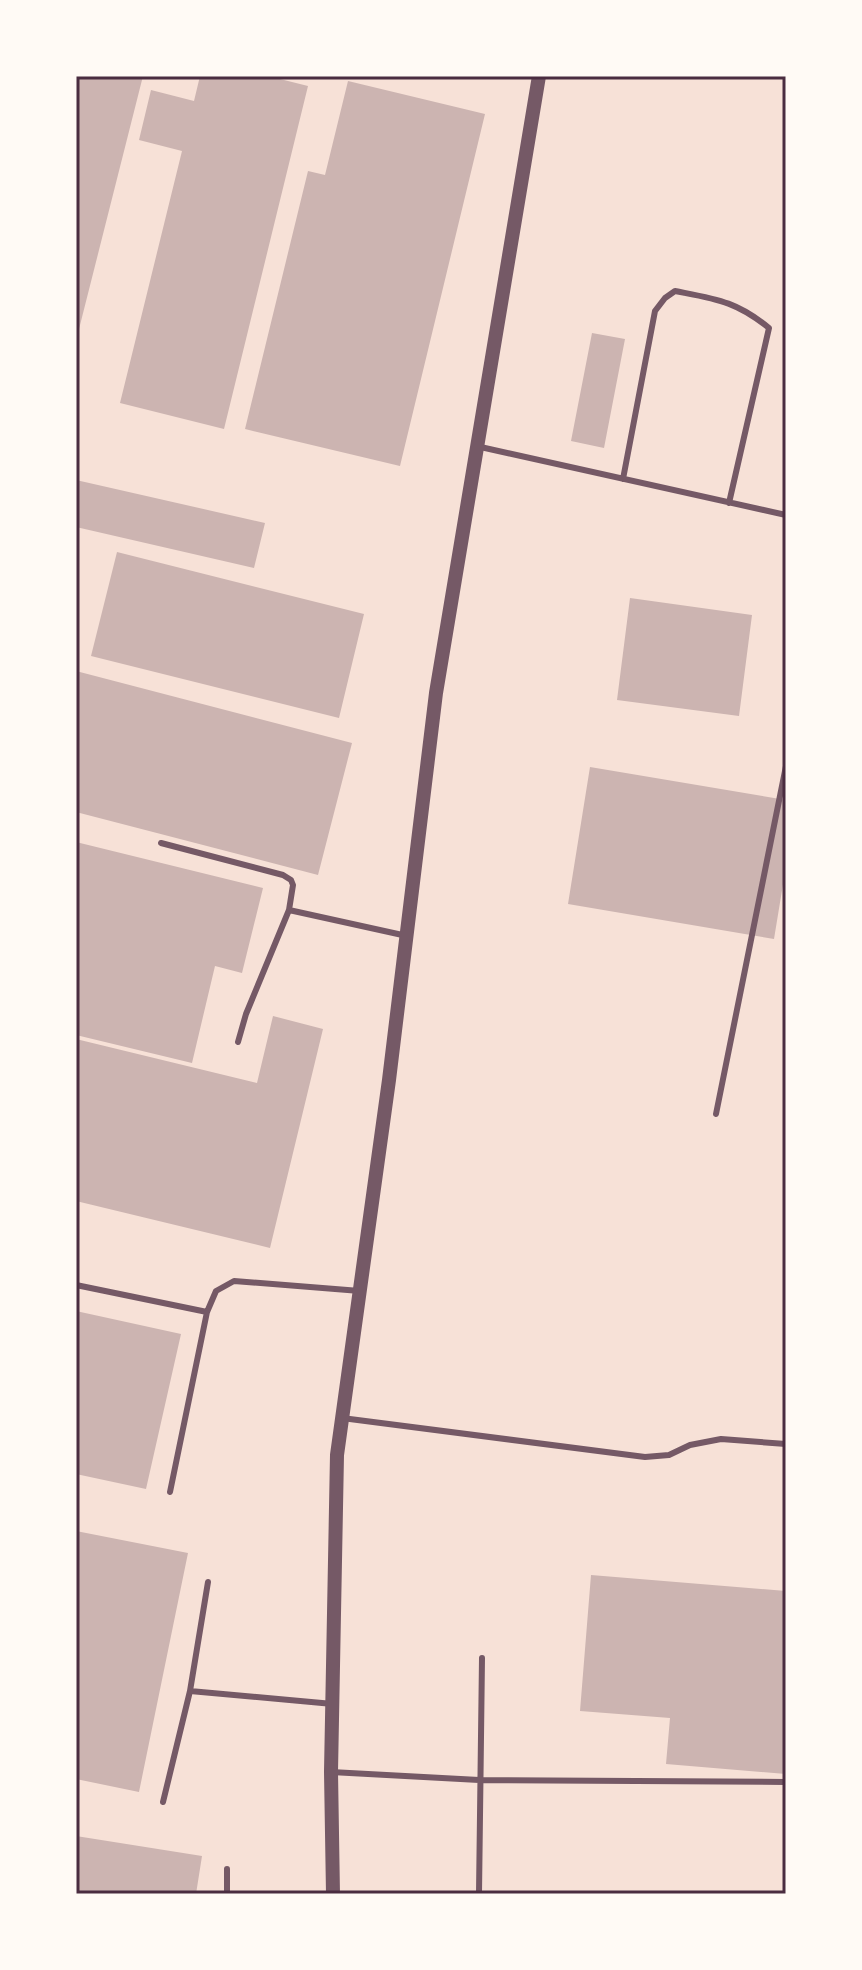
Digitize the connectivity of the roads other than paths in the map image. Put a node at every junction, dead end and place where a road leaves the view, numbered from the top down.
1 (539, 76) edge
2 (476, 446) junction
3 (623, 479) junction
4 (729, 503) junction
5 (786, 515) edge
6 (786, 766) edge
7 (161, 843) dead end
8 (289, 910) junction
9 (407, 936) junction
10 (238, 1042) dead end
11 (716, 1114) dead end
12 (76, 1285) edge
13 (360, 1291) junction
14 (207, 1312) junction
15 (342, 1418) junction
16 (786, 1444) edge
17 (170, 1492) dead end
18 (208, 1582) dead end
19 (482, 1658) dead end
20 (190, 1691) junction
21 (333, 1704) junction
22 (331, 1772) junction
23 (479, 1780) junction
24 (786, 1782) edge
25 (163, 1802) dead end
26 (227, 1869) dead end
27 (227, 1894) edge
28 (333, 1894) edge
29 (479, 1894) edge

1 - 2 street
2 - 3 lane
2 - 9 street
3 - 4 lane
3 - 4 lane
4 - 5 lane
6 - 11 lane
7 - 8 lane
8 - 9 lane
8 - 10 lane
9 - 13 street
12 - 14 lane
13 - 14 lane
13 - 15 street
14 - 17 lane
15 - 16 lane
15 - 21 street
18 - 20 lane
19 - 23 lane
20 - 21 lane
20 - 25 lane
21 - 22 street
22 - 23 lane
22 - 28 street
23 - 24 lane
23 - 29 lane
26 - 27 lane

